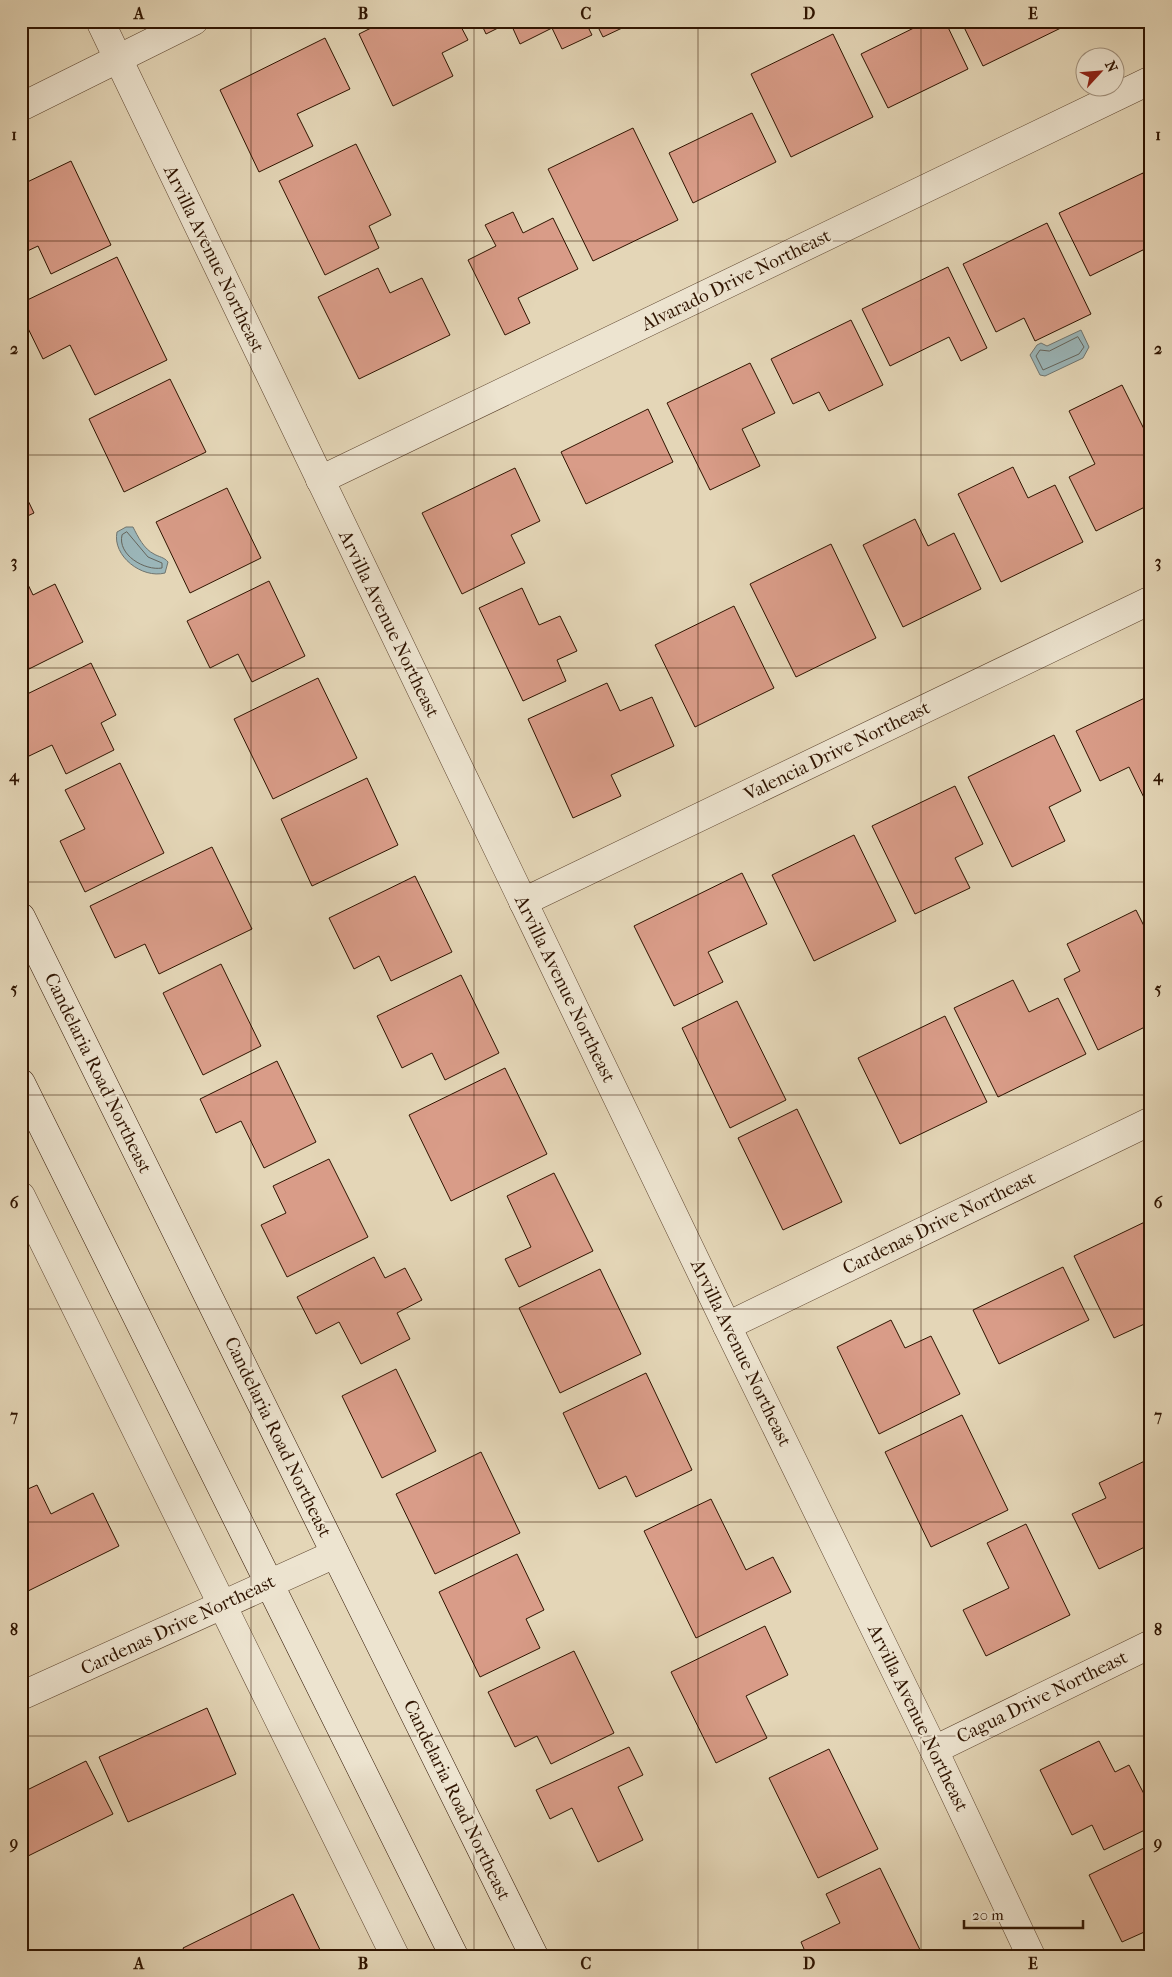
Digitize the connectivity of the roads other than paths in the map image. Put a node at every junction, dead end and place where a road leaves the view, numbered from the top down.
1 (100, 21) edge
2 (194, 21) edge
3 (118, 59) junction
4 (1151, 80) edge
5 (21, 106) edge
6 (320, 480) junction
7 (1151, 600) edge
8 (523, 902) junction
9 (21, 917) edge
10 (21, 1083) edge
11 (1151, 1121) edge
12 (21, 1196) edge
13 (727, 1326) junction
14 (336, 1554) junction
15 (268, 1583) junction
16 (224, 1606) junction
17 (1151, 1644) edge
18 (21, 1696) edge
19 (934, 1750) junction
20 (395, 1956) edge
21 (454, 1956) edge
22 (534, 1956) edge
23 (1031, 1956) edge

1 - 3 street, Arvilla Avenue Northeast
2 - 3 street
3 - 5 street
3 - 6 street, Arvilla Avenue Northeast
4 - 6 street, Alvarado Drive Northeast
6 - 8 street, Arvilla Avenue Northeast
7 - 8 street, Valencia Drive Northeast
8 - 13 street, Arvilla Avenue Northeast
9 - 14 street, Candelaria Road Northeast
10 - 15 street
11 - 13 street, Cardenas Drive Northeast
12 - 16 street
13 - 19 street, Arvilla Avenue Northeast
14 - 15 street, Cardenas Drive Northeast
14 - 22 street, Candelaria Road Northeast
15 - 16 street, Cardenas Drive Northeast
15 - 21 street
16 - 18 street, Cardenas Drive Northeast
16 - 20 street
17 - 19 street, Cagua Drive Northeast
19 - 23 street, Arvilla Avenue Northeast

